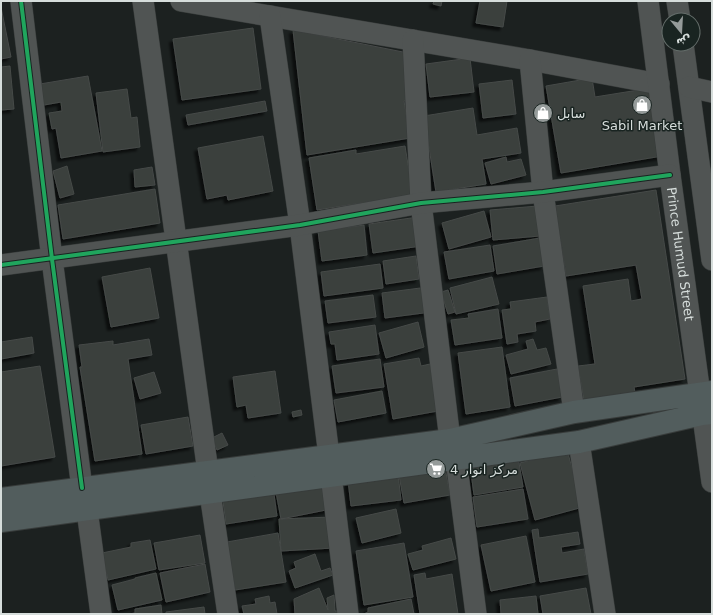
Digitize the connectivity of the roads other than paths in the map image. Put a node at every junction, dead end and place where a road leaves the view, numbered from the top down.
1 (21, 1) edge
2 (143, 1) edge
3 (181, 1) edge
4 (648, 1) edge
5 (677, 1) edge
6 (679, 12) edge
7 (270, 16) junction
8 (413, 40) junction
9 (684, 52) edge
10 (530, 60) junction
11 (658, 84) junction
12 (689, 88) junction
13 (712, 92) edge
14 (670, 175) junction
15 (543, 192) junction
16 (421, 203) junction
17 (300, 225) junction
18 (177, 242) junction
19 (52, 259) junction
20 (712, 260) edge
21 (1, 265) edge
22 (706, 403) edge
23 (574, 412) junction
24 (579, 442) junction
25 (453, 449) junction
26 (330, 466) junction
27 (712, 482) edge
28 (209, 483) junction
29 (82, 488) junction
30 (1, 499) edge
31 (86, 510) junction
32 (1, 521) edge
33 (101, 614) edge
34 (228, 614) edge
35 (348, 614) edge
36 (476, 614) edge
37 (605, 614) edge

1 - 19 street
2 - 18 street
3 - 7 street
4 - 11 street, Prince Humud Street
5 - 6 street
7 - 8 street
7 - 17 street
8 - 10 street
8 - 16 street
9 - 12 street
10 - 11 street
10 - 15 street
11 - 14 street, Prince Humud Street
12 - 13 street
12 - 20 street
14 - 15 street
14 - 22 street, Prince Humud Street
15 - 16 street
15 - 23 street
16 - 17 street
16 - 25 street
17 - 18 street
17 - 26 street
18 - 19 street
18 - 28 street
19 - 21 street
19 - 29 street
22 - 23 main road
22 - 24 main road
22 - 27 street, Prince Humud Street
23 - 25 main road
24 - 25 main road
24 - 37 street
25 - 26 main road
25 - 36 street
26 - 28 main road
26 - 35 street
28 - 29 main road
28 - 31 main road
28 - 34 street
29 - 30 main road
31 - 32 main road
31 - 33 street

